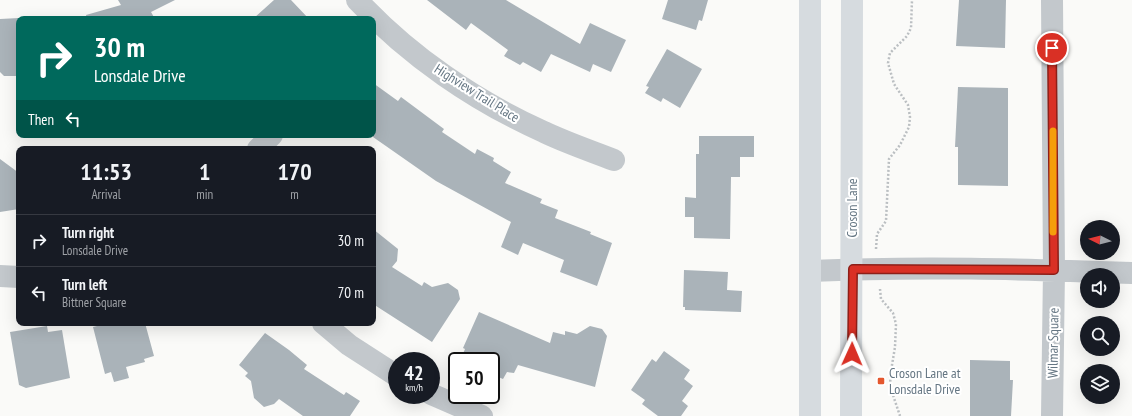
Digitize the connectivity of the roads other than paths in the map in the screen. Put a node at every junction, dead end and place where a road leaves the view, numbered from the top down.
1 (357, 0) edge
2 (810, 0) edge
3 (852, 0) edge
4 (1052, 0) edge
5 (368, 16) edge
6 (376, 27) edge
7 (269, 138) edge
8 (261, 146) edge
9 (614, 160) dead end
10 (853, 269) junction
11 (1054, 270) junction
12 (810, 271) junction
13 (1132, 273) edge
14 (0, 276) edge
15 (16, 277) edge
16 (327, 326) edge
17 (388, 370) edge
18 (440, 398) edge
19 (482, 416) edge
20 (810, 416) edge
21 (851, 416) edge
22 (1052, 416) edge

1 - 5 street, Highview Trail Place
2 - 12 main road
3 - 10 main road, Croson Lane
4 - 11 street, Wilmar Square
6 - 9 street, Highview Trail Place
7 - 8 street
10 - 11 street
10 - 12 street
10 - 21 main road, Croson Lane
11 - 13 street
11 - 22 street, Wilmar Square
12 - 20 main road
14 - 15 street
16 - 17 street
18 - 19 street

